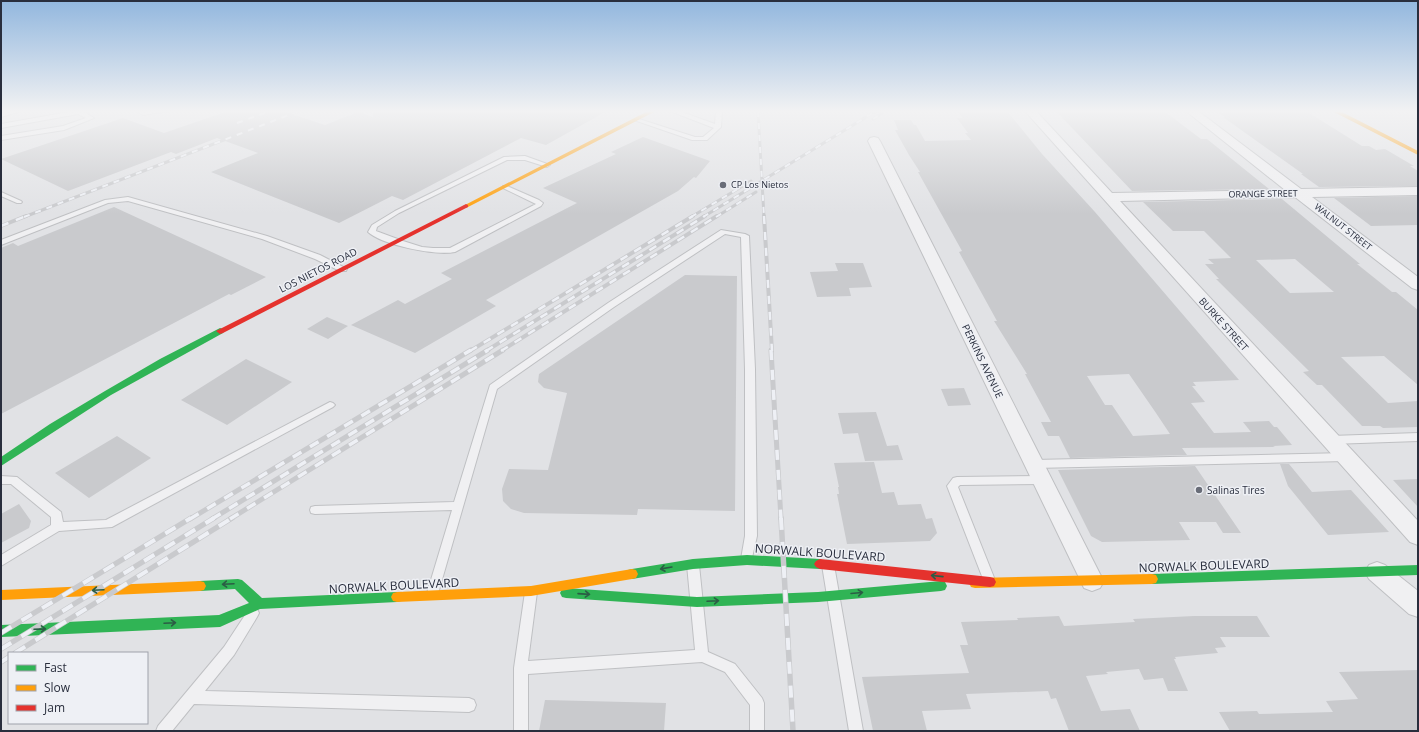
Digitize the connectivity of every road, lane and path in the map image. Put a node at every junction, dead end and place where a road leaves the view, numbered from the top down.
1 (587, 145) edge
2 (876, 145) edge
3 (1061, 145) edge
4 (1236, 145) edge
5 (1403, 145) edge
6 (1418, 153) edge
7 (547, 165) junction
8 (505, 187) junction
9 (1418, 191) edge
10 (1299, 193) junction
11 (1, 194) edge
12 (1108, 197) junction
13 (19, 202) dead end
14 (396, 242) junction
15 (1, 243) edge
16 (343, 269) junction
17 (1418, 285) edge
18 (330, 405) dead end
19 (1418, 437) edge
20 (1330, 440) junction
21 (1346, 456) junction
22 (1, 462) edge
23 (1038, 472) junction
24 (1, 480) edge
25 (458, 506) junction
26 (315, 510) dead end
27 (57, 527) junction
28 (1418, 536) edge
29 (746, 560) junction
30 (1, 561) edge
31 (693, 564) junction
32 (828, 564) junction
33 (1418, 570) edge
34 (1377, 572) junction
35 (990, 582) junction
36 (1092, 582) junction
37 (531, 591) junction
38 (1, 595) edge
39 (833, 595) junction
40 (432, 597) junction
41 (697, 602) junction
42 (259, 604) junction
43 (1418, 606) edge
44 (1, 631) edge
45 (702, 656) junction
46 (521, 668) junction
47 (191, 697) junction
48 (469, 705) dead end
49 (163, 731) edge
50 (521, 731) edge
51 (757, 731) edge
52 (856, 731) edge

1 - 7 main road, LOS NIETOS ROAD
2 - 23 street, PERKINS AVENUE
3 - 12 street, BURKE STREET
4 - 10 street, WALNUT STREET
5 - 6 main road
7 - 8 main road, LOS NIETOS ROAD
7 - 14 lane
8 - 14 main road, LOS NIETOS ROAD
8 - 14 lane
9 - 10 street, ORANGE STREET
10 - 12 street, ORANGE STREET
10 - 17 street, WALNUT STREET
11 - 13 lane
12 - 20 street, BURKE STREET
14 - 16 main road, LOS NIETOS ROAD
15 - 16 lane
16 - 22 main road, LOS NIETOS ROAD
18 - 27 lane
19 - 20 lane
20 - 21 street, BURKE STREET
21 - 23 lane
21 - 28 street, BURKE STREET
23 - 35 lane
23 - 36 street, PERKINS AVENUE
24 - 27 lane
25 - 26 lane
25 - 29 lane
25 - 40 lane
27 - 30 lane
29 - 31 main road, NORWALK BOULEVARD
29 - 32 main road, NORWALK BOULEVARD
31 -> 37 main road, NORWALK BOULEVARD
31 - 41 lane
35 -> 32 main road, NORWALK BOULEVARD
32 - 39 lane
33 - 34 main road, NORWALK BOULEVARD
34 - 36 main road, NORWALK BOULEVARD
34 - 43 street
35 - 36 main road, NORWALK BOULEVARD
39 -> 35 main road, NORWALK BOULEVARD
37 - 40 main road, NORWALK BOULEVARD
37 -> 41 main road, NORWALK BOULEVARD
37 - 46 lane
42 -> 38 main road
41 -> 39 main road, NORWALK BOULEVARD
39 - 52 lane
40 - 42 main road, NORWALK BOULEVARD
41 - 45 lane
44 -> 42 main road, NORWALK BOULEVARD
42 - 47 lane
45 - 46 lane
45 - 51 lane
46 - 50 lane
47 - 48 lane
47 - 49 lane

